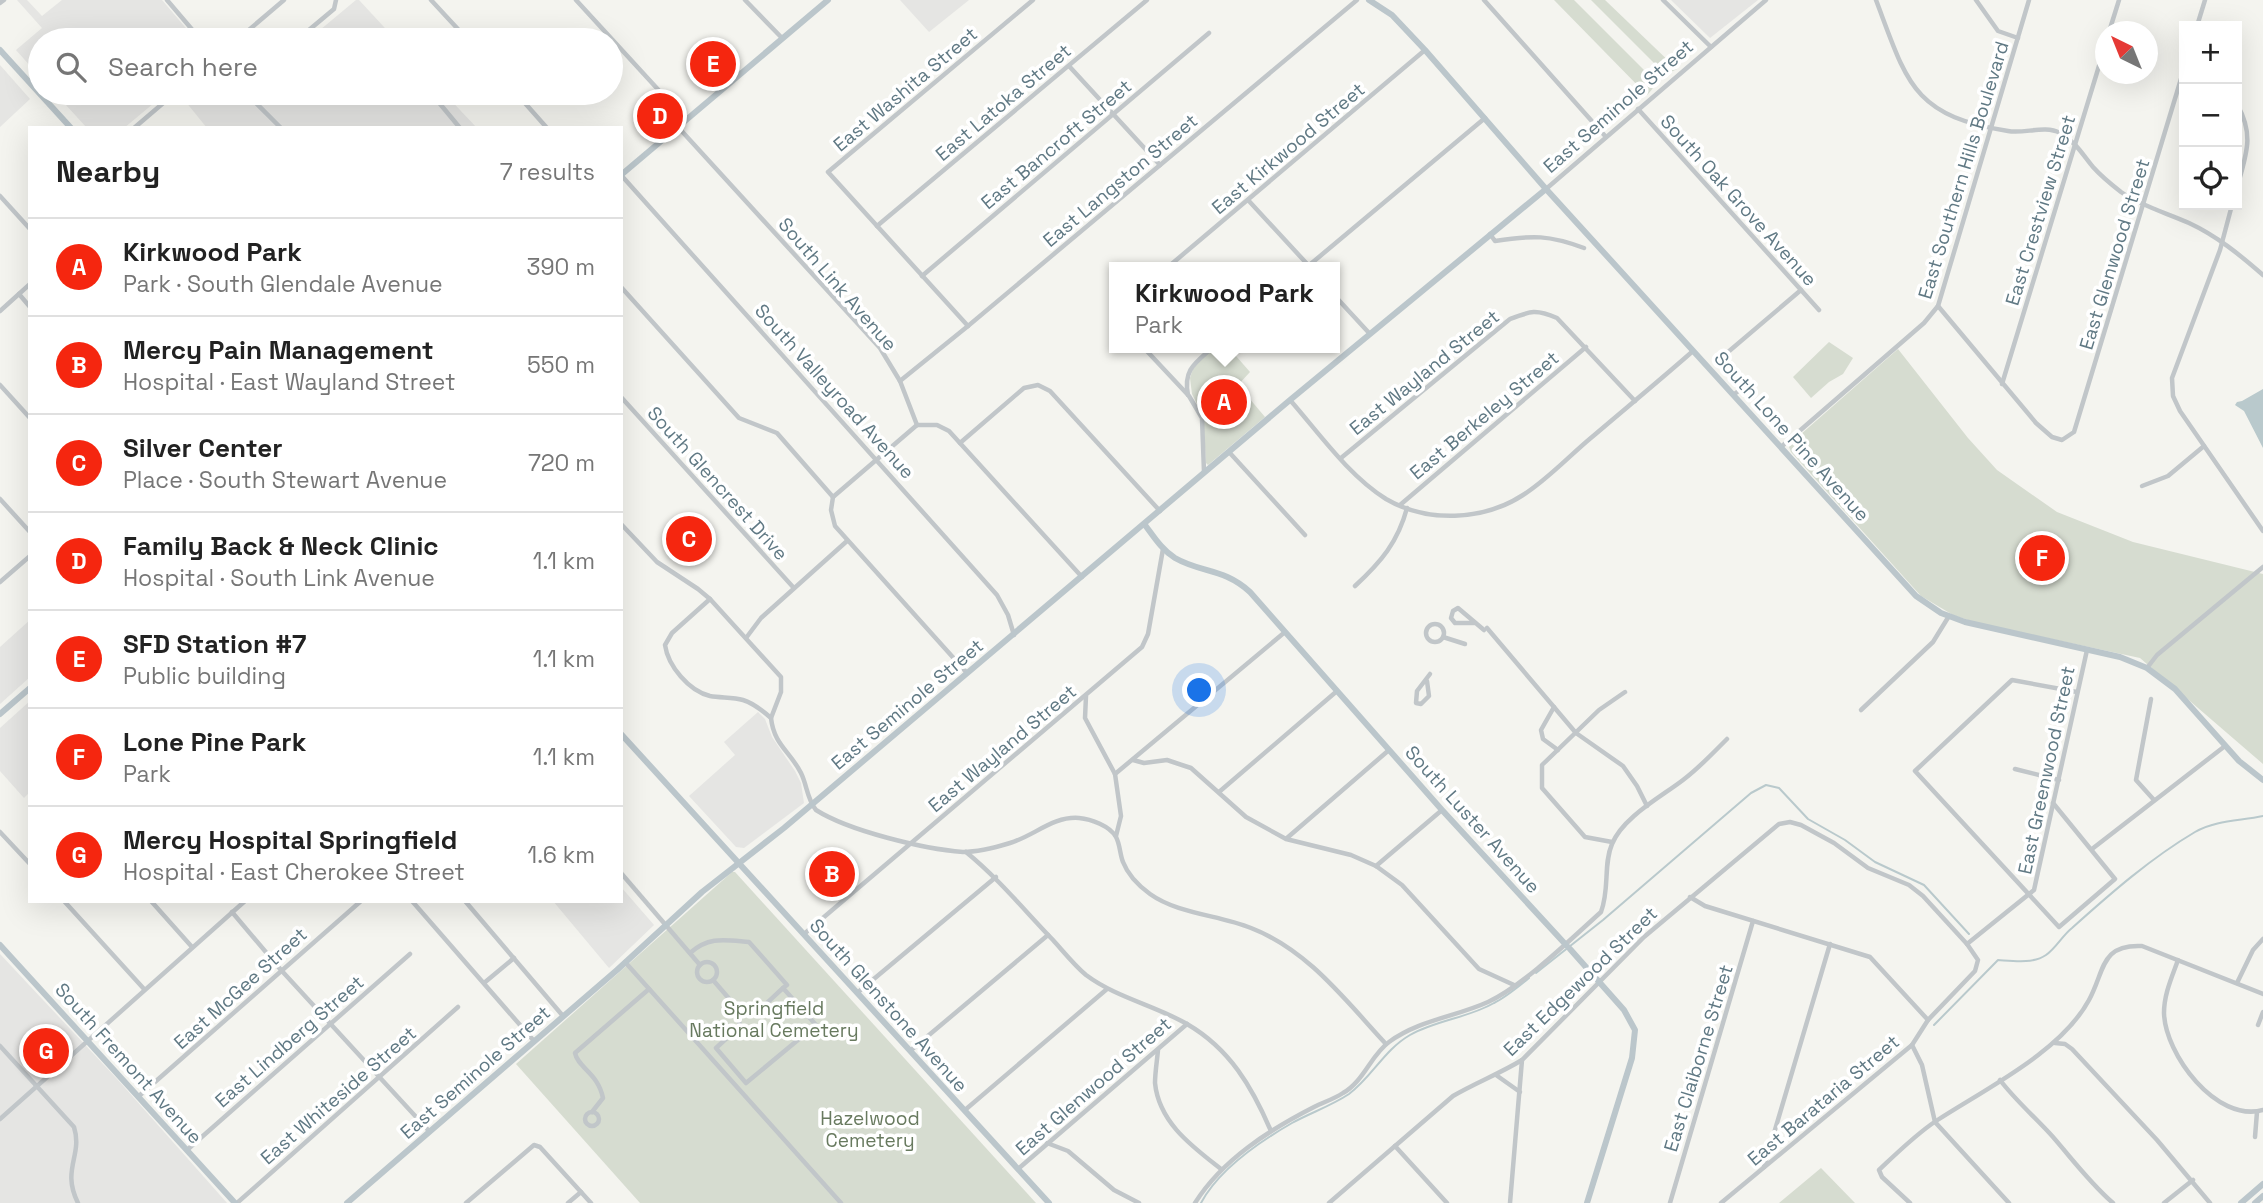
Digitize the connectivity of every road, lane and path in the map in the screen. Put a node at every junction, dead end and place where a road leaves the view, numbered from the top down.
1 (167, 0) edge
2 (284, 0) edge
3 (335, 0) edge
4 (431, 0) edge
5 (576, 0) edge
6 (746, 0) edge
7 (828, 0) edge
8 (1032, 0) edge
9 (1147, 0) edge
10 (1357, 0) edge
11 (1369, 0) edge
12 (1484, 0) edge
13 (1663, 0) edge
14 (1766, 0) edge
15 (1876, 0) edge
16 (1976, 0) edge
17 (2029, 0) edge
18 (2119, 0) edge
19 (2206, 0) edge
20 (2112, 21) edge
21 (2199, 21) edge
22 (191, 28) edge
23 (255, 28) edge
24 (311, 28) edge
25 (457, 28) edge
26 (602, 28) edge
27 (1209, 33) dead end
28 (782, 38) junction
29 (2018, 38) junction
30 (1711, 47) junction
31 (0, 50) edge
32 (1425, 50) junction
33 (623, 51) edge
34 (1069, 66) junction
35 (2095, 77) edge
36 (28, 81) edge
37 (2180, 84) edge
38 (50, 105) edge
39 (161, 105) edge
40 (258, 105) edge
41 (441, 105) edge
42 (527, 105) edge
43 (1638, 109) junction
44 (1114, 114) junction
45 (2242, 115) edge
46 (1485, 118) junction
47 (686, 120) junction
48 (69, 126) edge
49 (136, 126) edge
50 (279, 126) edge
51 (458, 126) edge
52 (545, 126) edge
53 (678, 127) junction
54 (1992, 129) junction
55 (1606, 137) junction
56 (2075, 144) junction
57 (1160, 165) junction
58 (2242, 170) edge
59 (623, 173) edge
60 (623, 177) edge
61 (1546, 189) junction
62 (0, 196) edge
63 (1248, 200) junction
64 (2143, 203) junction
65 (2231, 210) edge
66 (877, 226) junction
67 (28, 227) edge
68 (1490, 234) junction
69 (2223, 242) junction
70 (1584, 248) dead end
71 (1174, 262) edge
72 (1304, 262) edge
73 (1314, 262) edge
74 (2263, 275) edge
75 (922, 276) junction
76 (28, 286) edge
77 (623, 289) edge
78 (1801, 290) junction
79 (19, 294) junction
80 (1340, 302) edge
81 (28, 305) edge
82 (1938, 306) junction
83 (1819, 310) dead end
84 (0, 311) edge
85 (968, 326) junction
86 (1370, 334) junction
87 (1586, 346) junction
88 (1694, 351) junction
89 (1148, 353) edge
90 (1206, 353) edge
91 (900, 381) junction
92 (0, 385) edge
93 (2002, 385) junction
94 (1189, 396) junction
95 (1733, 396) junction
96 (623, 399) edge
97 (1290, 400) junction
98 (1635, 401) junction
99 (28, 416) edge
100 (917, 425) junction
101 (960, 443) junction
102 (2204, 446) junction
103 (1780, 447) junction
104 (1229, 452) junction
105 (1341, 458) junction
106 (878, 460) junction
107 (1203, 474) junction
108 (2142, 486) dead end
109 (833, 497) junction
110 (0, 499) edge
111 (1400, 505) junction
112 (1407, 508) junction
113 (1160, 511) junction
114 (1144, 525) junction
115 (623, 526) edge
116 (28, 530) edge
117 (2263, 531) edge
118 (1305, 535) dead end
119 (848, 541) junction
120 (1163, 549) junction
121 (28, 558) edge
122 (2263, 567) edge
123 (1082, 577) junction
124 (0, 582) edge
125 (1355, 586) dead end
126 (793, 587) junction
127 (710, 600) junction
128 (1949, 616) junction
129 (1475, 623) junction
130 (1285, 632) junction
131 (1014, 635) junction
132 (1443, 637) junction
133 (746, 638) junction
134 (1465, 644) dead end
135 (2087, 649) junction
136 (2147, 668) junction
137 (968, 674) junction
138 (1430, 674) dead end
139 (1427, 681) junction
140 (28, 690) edge
141 (1337, 691) junction
142 (1625, 692) dead end
143 (2077, 692) junction
144 (1086, 696) junction
145 (2151, 699) dead end
146 (1554, 707) junction
147 (1861, 710) dead end
148 (0, 714) edge
149 (771, 718) junction
150 (1576, 733) junction
151 (623, 736) edge
152 (1727, 739) dead end
153 (2225, 746) junction
154 (1390, 750) junction
155 (1558, 750) junction
156 (1133, 760) junction
157 (2015, 769) dead end
158 (1115, 775) junction
159 (2059, 779) junction
160 (2263, 780) edge
161 (1219, 792) junction
162 (2154, 800) junction
163 (2053, 803) junction
164 (811, 804) junction
165 (1647, 806) junction
166 (1441, 810) junction
167 (0, 832) edge
168 (1116, 836) junction
169 (1286, 839) junction
170 (1612, 842) junction
171 (911, 844) junction
172 (2092, 849) junction
173 (966, 852) junction
174 (28, 862) edge
175 (738, 863) junction
176 (1376, 866) junction
177 (623, 875) edge
178 (996, 877) junction
179 (2030, 894) junction
180 (1690, 897) junction
181 (66, 903) edge
182 (152, 903) edge
183 (240, 903) edge
184 (358, 903) edge
185 (414, 903) edge
186 (467, 903) edge
187 (232, 912) junction
188 (1754, 921) junction
189 (665, 925) junction
190 (804, 934) junction
191 (1048, 935) junction
192 (2263, 939) edge
193 (1830, 944) junction
194 (1967, 944) junction
195 (0, 945) edge
196 (1567, 946) junction
197 (192, 947) junction
198 (690, 953) junction
199 (410, 954) dead end
200 (514, 958) junction
201 (2178, 960) junction
202 (625, 962) junction
203 (700, 965) junction
204 (281, 970) junction
205 (713, 980) junction
206 (1599, 982) junction
207 (484, 983) junction
208 (2237, 984) junction
209 (1514, 985) junction
210 (785, 987) junction
211 (1108, 988) junction
212 (144, 989) junction
213 (649, 989) junction
214 (857, 993) junction
215 (2263, 994) edge
216 (458, 1007) dead end
217 (738, 1009) junction
218 (2263, 1012) edge
219 (563, 1016) junction
220 (1928, 1020) junction
221 (331, 1023) junction
222 (1187, 1024) junction
223 (2258, 1025) dead end
224 (88, 1040) junction
225 (534, 1041) junction
226 (2055, 1043) junction
227 (1387, 1044) junction
228 (1912, 1045) junction
229 (0, 1046) edge
230 (1158, 1049) junction
231 (910, 1051) junction
232 (1522, 1060) junction
233 (1496, 1075) junction
234 (380, 1077) junction
235 (2000, 1080) junction
236 (36, 1086) junction
237 (1520, 1092) junction
238 (139, 1096) junction
239 (964, 1111) junction
240 (2260, 1111) edge
241 (592, 1112) dead end
242 (0, 1119) edge
243 (1935, 1122) junction
244 (429, 1131) junction
245 (1271, 1131) junction
246 (2255, 1137) dead end
247 (1046, 1143) junction
248 (1395, 1146) junction
249 (187, 1150) junction
250 (1764, 1168) junction
251 (1017, 1169) junction
252 (1221, 1169) junction
253 (2193, 1180) junction
254 (2263, 1184) edge
255 (581, 1192) junction
256 (2263, 1196) edge
257 (1446, 1202) edge
258 (78, 1203) edge
259 (236, 1203) edge
260 (347, 1203) edge
261 (466, 1203) edge
262 (568, 1203) edge
263 (591, 1203) edge
264 (841, 1203) edge
265 (1049, 1203) edge
266 (1139, 1203) edge
267 (1195, 1203) edge
268 (1329, 1203) edge
269 (1510, 1203) edge
270 (1587, 1203) edge
271 (1670, 1203) edge
272 (1721, 1203) edge
273 (1910, 1203) edge
274 (2009, 1203) edge
275 (2113, 1203) edge
276 (2164, 1203) edge
277 (2210, 1203) edge
278 (2241, 1203) edge
279 (2255, 1203) edge

1 - 22 street
2 - 23 street
3 - 24 street
4 - 25 street
5 - 26 street
6 - 28 street
7 - 28 main road
8 - 66 street, East Washita Street
9 - 34 street, East Latoka Street
10 - 57 street, East Langston Street
11 - 32 main road, South Lone Pine Avenue
12 - 55 street
13 - 30 street
14 - 30 street, East Seminole Street
15 - 54 street
16 - 29 street
17 - 29 street, East Southern Hills Boulevard
18 - 20 street
19 - 21 street
27 - 44 street, East Bancroft Street
28 - 47 main road
29 - 54 street, East Southern Hills Boulevard
30 - 43 street, East Seminole Street
31 - 36 main road
32 - 46 main road, South Lone Pine Avenue
32 - 63 street, East Kirkwood Street
33 - 47 street
34 - 44 street
34 - 66 street, East Latoka Street
35 - 56 street, East Crestview Street
37 - 64 street, East Glenwood Street
38 - 48 main road
39 - 49 street
40 - 50 street
41 - 51 street
42 - 52 street
43 - 55 street, East Seminole Street
43 - 78 street, South Oak Grove Avenue
44 - 57 street
44 - 75 street, East Bancroft Street
45 - 58 street
46 - 61 main road, South Lone Pine Avenue
46 - 73 street
47 - 53 main road
53 - 59 main road
53 - 91 street, South Link Avenue
54 - 56 street
54 - 82 street, East Southern Hills Boulevard
55 - 61 street, East Seminole Street
56 - 64 street
56 - 93 street, East Crestview Street
57 - 85 street, East Langston Street
60 - 106 street, South Valleyroad Avenue
61 - 68 main road, East Seminole Street
61 - 88 main road, South Lone Pine Avenue
62 - 67 street
63 - 71 street, East Kirkwood Street
63 - 72 street
64 - 69 street
64 - 93 street, East Glenwood Street
65 - 69 street
66 - 75 street
68 - 70 street
68 - 86 main road, East Seminole Street
69 - 74 street
69 - 102 street
75 - 85 street
76 - 79 street
77 - 109 street
78 - 83 street, South Oak Grove Avenue
78 - 95 street
79 - 81 street
79 - 84 street
80 - 86 street
82 - 93 street
82 - 103 street, East Southern Hills Boulevard
85 - 91 street, East Langston Street
86 - 97 main road, East Seminole Street
87 - 98 street
87 - 105 street, East Wayland Street
87 - 111 street, East Berkeley Street
88 - 95 main road, South Lone Pine Avenue
88 - 98 street
89 - 94 street
90 - 94 street
91 - 100 street, South Link Avenue
92 - 99 street
94 - 107 street
95 - 103 main road, South Lone Pine Avenue
96 - 126 street, South Glencrest Drive
97 - 104 main road, East Seminole Street
97 - 105 street
98 - 112 street
100 - 101 street
100 - 106 street
101 - 113 street
101 - 123 street
102 - 108 street
102 - 117 street
103 - 128 main road, South Lone Pine Avenue
104 - 107 main road, East Seminole Street
104 - 118 street
105 - 111 street
106 - 109 street
106 - 131 street, South Valleyroad Avenue
107 - 113 main road, East Seminole Street
109 - 119 street
110 - 116 street
111 - 112 street
112 - 125 street, East Berkeley Street
113 - 114 main road, East Seminole Street
114 - 120 main road, South Luster Avenue
114 - 123 main road, East Seminole Street
115 - 127 street
119 - 126 street
119 - 137 street
120 - 130 main road, South Luster Avenue
120 - 144 street, East Wayland Street
121 - 124 street
122 - 136 street
123 - 131 main road, East Seminole Street
126 - 133 street
127 - 133 street
127 - 149 street
128 - 135 main road, South Lone Pine Avenue
128 - 147 street
129 - 129 street
129 - 146 street
130 - 141 main road, South Luster Avenue
130 - 156 street
131 - 137 main road, East Seminole Street
132 - 132 street
132 - 134 street
133 - 149 street
135 - 136 main road, South Lone Pine Avenue
135 - 143 street, East Greenwood Street
136 - 153 main road, South Lone Pine Avenue
137 - 164 main road, East Seminole Street
138 - 139 street
139 - 139 street
140 - 148 main road
141 - 154 main road, South Luster Avenue
141 - 161 street
142 - 150 street
143 - 159 street, East Greenwood Street
143 - 179 street
144 - 158 street
144 - 171 street, East Wayland Street
145 - 162 street
146 - 150 street
146 - 155 street
149 - 164 street
150 - 155 street
150 - 165 street
151 - 175 main road, South Glenstone Avenue
152 - 165 street
153 - 160 main road, South Lone Pine Avenue
153 - 162 street
154 - 166 main road, South Luster Avenue
154 - 169 street
155 - 170 street
156 - 158 street
156 - 161 street
157 - 159 street
158 - 168 street
159 - 163 street, East Greenwood Street
161 - 169 street
162 - 172 street
163 - 172 street
163 - 179 street, East Greenwood Street
164 - 171 street
164 - 175 main road, East Seminole Street
165 - 170 street
166 - 176 street
166 - 196 main road, South Luster Avenue
167 - 174 street
168 - 173 street
168 - 227 street
169 - 176 street
170 - 196 street
171 - 173 street
171 - 190 street, East Wayland Street
172 - 179 street
173 - 178 street
175 - 189 main road, East Seminole Street
175 - 190 main road, South Glenstone Avenue
176 - 209 street
177 - 189 street
178 - 191 street
178 - 214 street
179 - 194 street
180 - 188 street
180 - 194 street, East Edgewood Street
180 - 206 street, East Edgewood Street
181 - 212 street
182 - 197 street
183 - 187 street
184 - 204 street, East McGee Street
185 - 207 street
186 - 200 street
187 - 197 street
187 - 204 street
188 - 193 street
188 - 271 street, East Claiborne Street
189 - 198 street
189 - 202 main road, East Seminole Street
190 - 214 main road, South Glenstone Avenue
191 - 211 street
191 - 231 street
192 - 208 street
193 - 220 street
193 - 250 street
194 - 220 street, East Barataria Street
195 - 224 main road, South Fremont Avenue
196 - 206 main road, South Luster Avenue
196 - 209 street
197 - 212 street
198 - 203 street
198 - 210 street
199 - 221 street, East Lindberg Street
200 - 207 street
200 - 219 street
201 - 208 street
201 - 226 street
201 - 240 street
202 - 213 street
202 - 219 main road, East Seminole Street
203 - 205 street
203 - 205 street
204 - 221 street
204 - 238 street, East McGee Street
205 - 217 street
206 - 232 street, East Edgewood Street
206 - 270 main road, South Luster Avenue
207 - 225 street
208 - 215 street
209 - 227 street
210 - 217 street
210 - 217 street
211 - 222 street
211 - 239 street
212 - 224 street
213 - 241 street
213 - 264 street
214 - 231 main road, South Glenstone Avenue
216 - 234 street, East Whiteside Street
218 - 223 street
219 - 225 main road, East Seminole Street
220 - 228 street, East Barataria Street
221 - 234 street
221 - 249 street, East Lindberg Street
222 - 230 street, East Glenwood Street
222 - 245 street
224 - 236 street
224 - 238 main road, South Fremont Avenue
225 - 244 main road, East Seminole Street
226 - 235 street
226 - 253 street
227 - 245 street
228 - 243 street
228 - 250 street, East Barataria Street
229 - 236 street
230 - 247 street, East Glenwood Street
230 - 252 street
231 - 239 main road, South Glenstone Avenue
232 - 233 street, East Edgewood Street
232 - 237 street
233 - 237 street
233 - 248 street, East Edgewood Street
234 - 244 street
234 - 259 street, East Whiteside Street
235 - 243 street
235 - 275 street
236 - 242 street
236 - 258 street
237 - 269 street
238 - 249 main road, South Fremont Avenue
239 - 251 main road, South Glenstone Avenue
240 - 246 street
243 - 273 street
243 - 274 street
244 - 260 main road, East Seminole Street
245 - 252 street
247 - 251 street, East Glenwood Street
247 - 266 street
248 - 257 street
248 - 268 street, East Edgewood Street
249 - 259 main road, South Fremont Avenue
250 - 272 street, East Barataria Street
251 - 265 main road, South Glenstone Avenue
252 - 267 street
253 - 276 street
253 - 277 street
254 - 278 main road
255 - 261 street
255 - 262 street
255 - 263 street
256 - 279 main road

